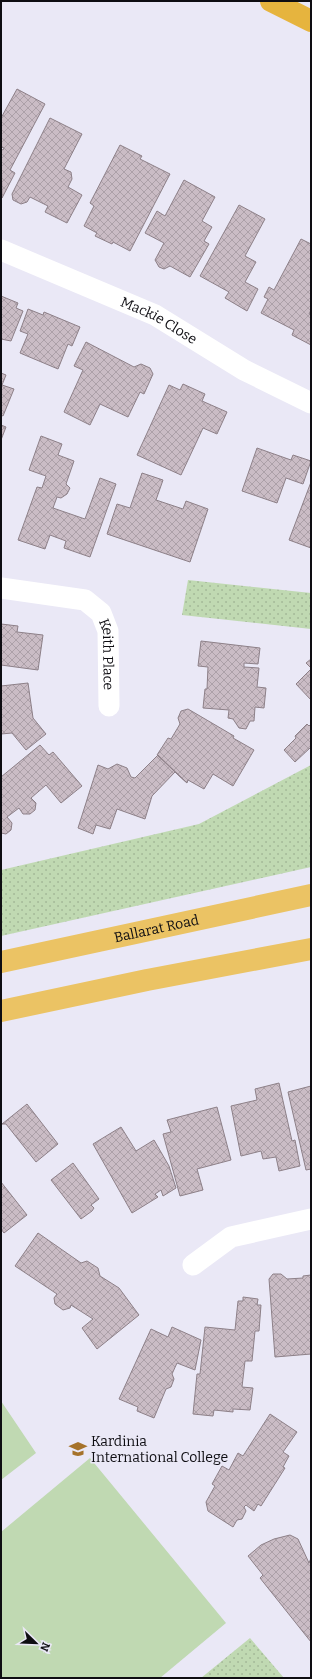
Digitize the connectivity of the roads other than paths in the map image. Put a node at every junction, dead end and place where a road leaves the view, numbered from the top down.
1 (271, 1) edge
2 (311, 21) edge
3 (1, 250) edge
4 (311, 403) edge
5 (1, 588) edge
6 (109, 706) dead end
7 (311, 895) edge
8 (311, 949) edge
9 (1, 962) edge
10 (1, 1011) edge
11 (311, 1219) edge
12 (193, 1265) dead end

1 - 2 highway
3 - 4 street, Mackie Close
5 - 6 street, Keith Place
7 - 9 highway, Ballarat Road
8 - 10 highway
11 - 12 street

